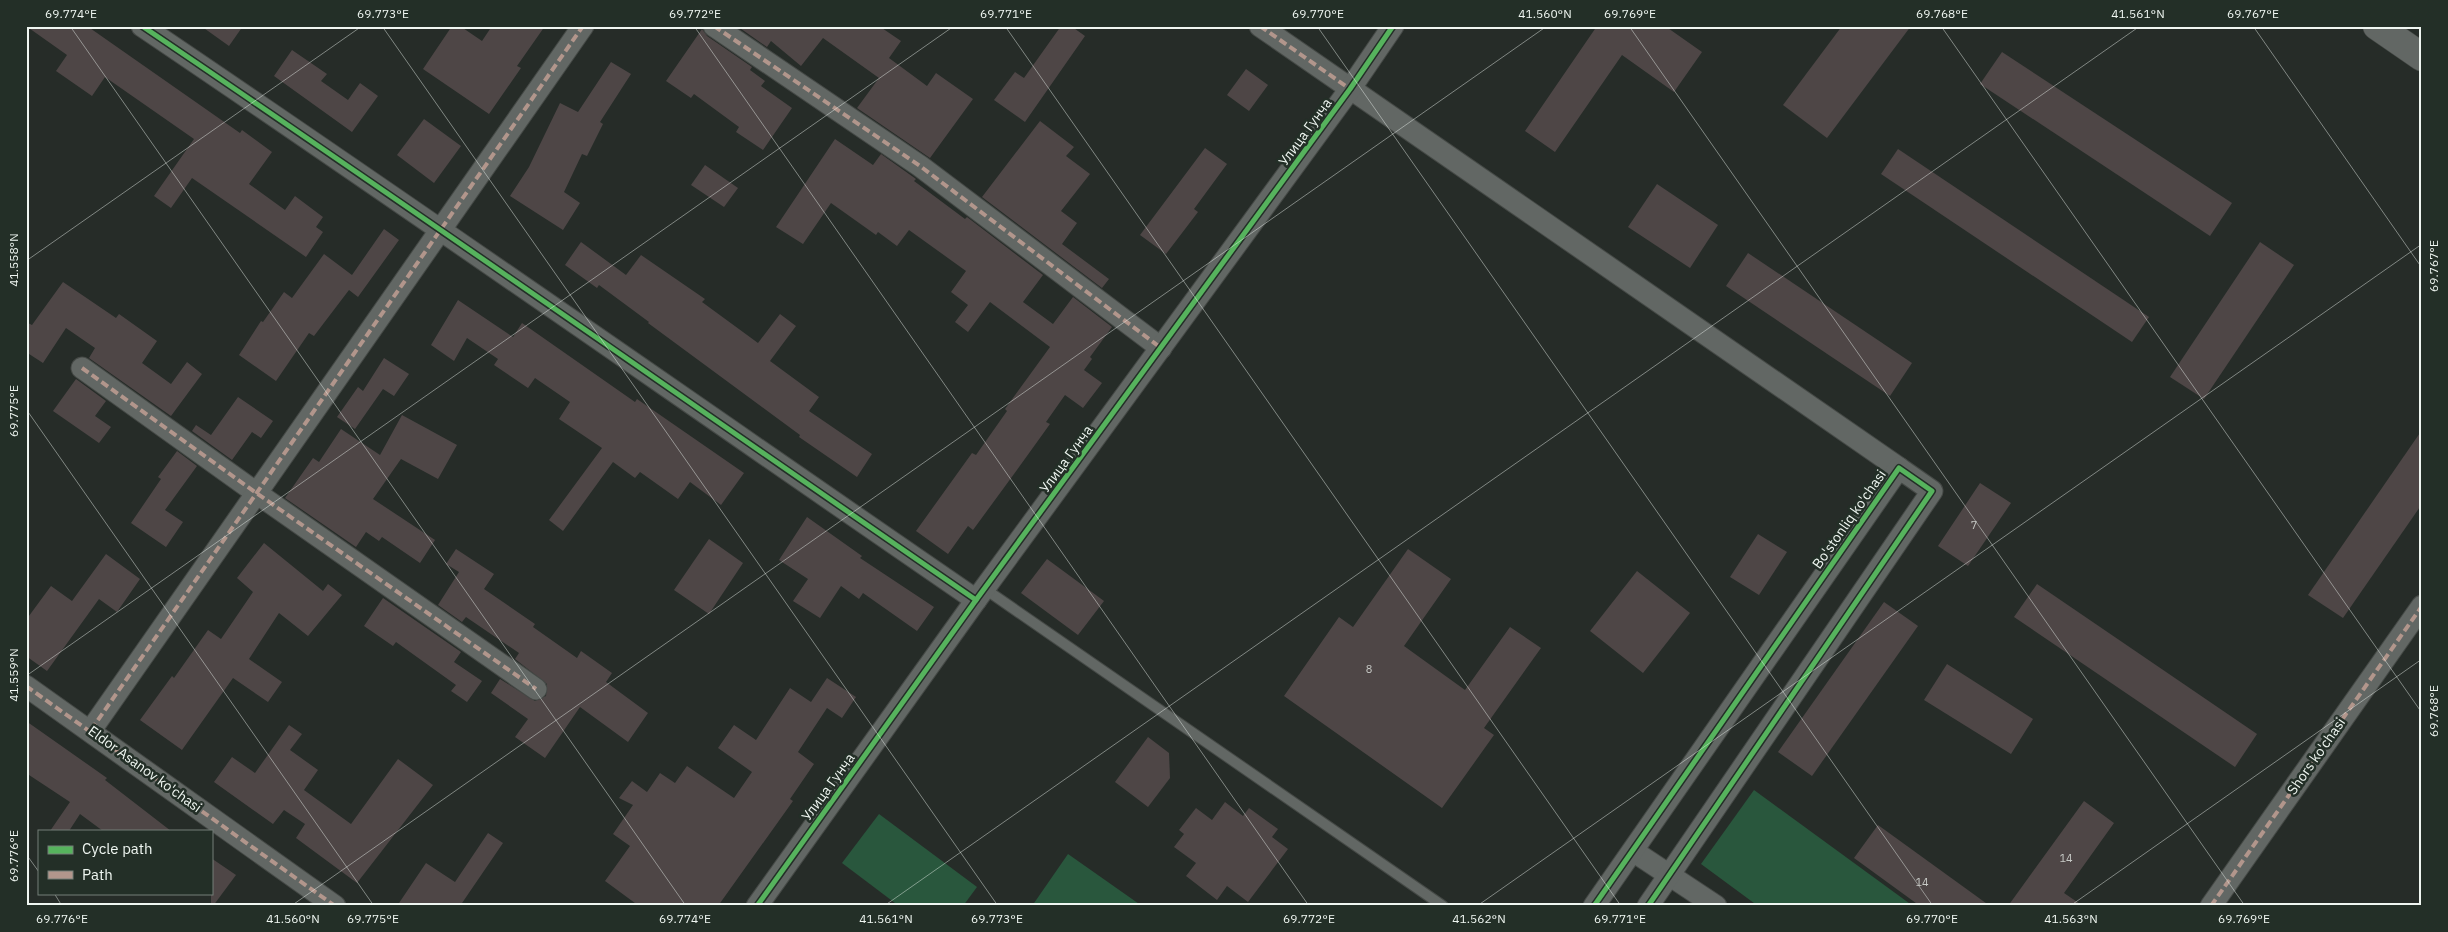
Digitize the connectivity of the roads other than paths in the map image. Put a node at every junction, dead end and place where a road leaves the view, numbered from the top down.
1 (142, 26) edge
2 (583, 26) edge
3 (714, 26) edge
4 (1260, 26) edge
5 (1393, 26) edge
6 (2377, 26) edge
7 (2422, 57) edge
8 (1350, 89) junction
9 (440, 231) junction
10 (1161, 348) junction
11 (82, 368) dead end
12 (1899, 468) junction
13 (255, 492) junction
14 (981, 595) junction
15 (2422, 606) edge
16 (26, 686) edge
17 (536, 689) dead end
18 (91, 730) junction
19 (1633, 850) junction
20 (1670, 875) junction
21 (335, 906) edge
22 (757, 906) edge
23 (1443, 906) edge
24 (1594, 906) edge
25 (1648, 906) edge
26 (1716, 906) edge
27 (2211, 906) edge

1 - 9 street
2 - 9 street
3 - 10 street
4 - 8 street
5 - 8 street, Улица Гунча
6 - 7 main road
8 - 10 street, Улица Гунча
8 - 12 street
9 - 13 street
9 - 14 street
10 - 14 street, Улица Гунча
11 - 13 street
12 - 19 street, Bo'stonliq ko'chasi
12 - 20 street, Bo'stonliq ko'chasi
13 - 17 street
13 - 18 street
14 - 22 street, Улица Гунча
14 - 23 lane
15 - 27 street, Shors ko'chasi
16 - 18 street, Eldor Asanov ko'chasi
18 - 21 street, Eldor Asanov ko'chasi
19 - 20 street
19 - 24 street, Bo'stonliq ko'chasi
20 - 25 street, Bo'stonliq ko'chasi
20 - 26 street

